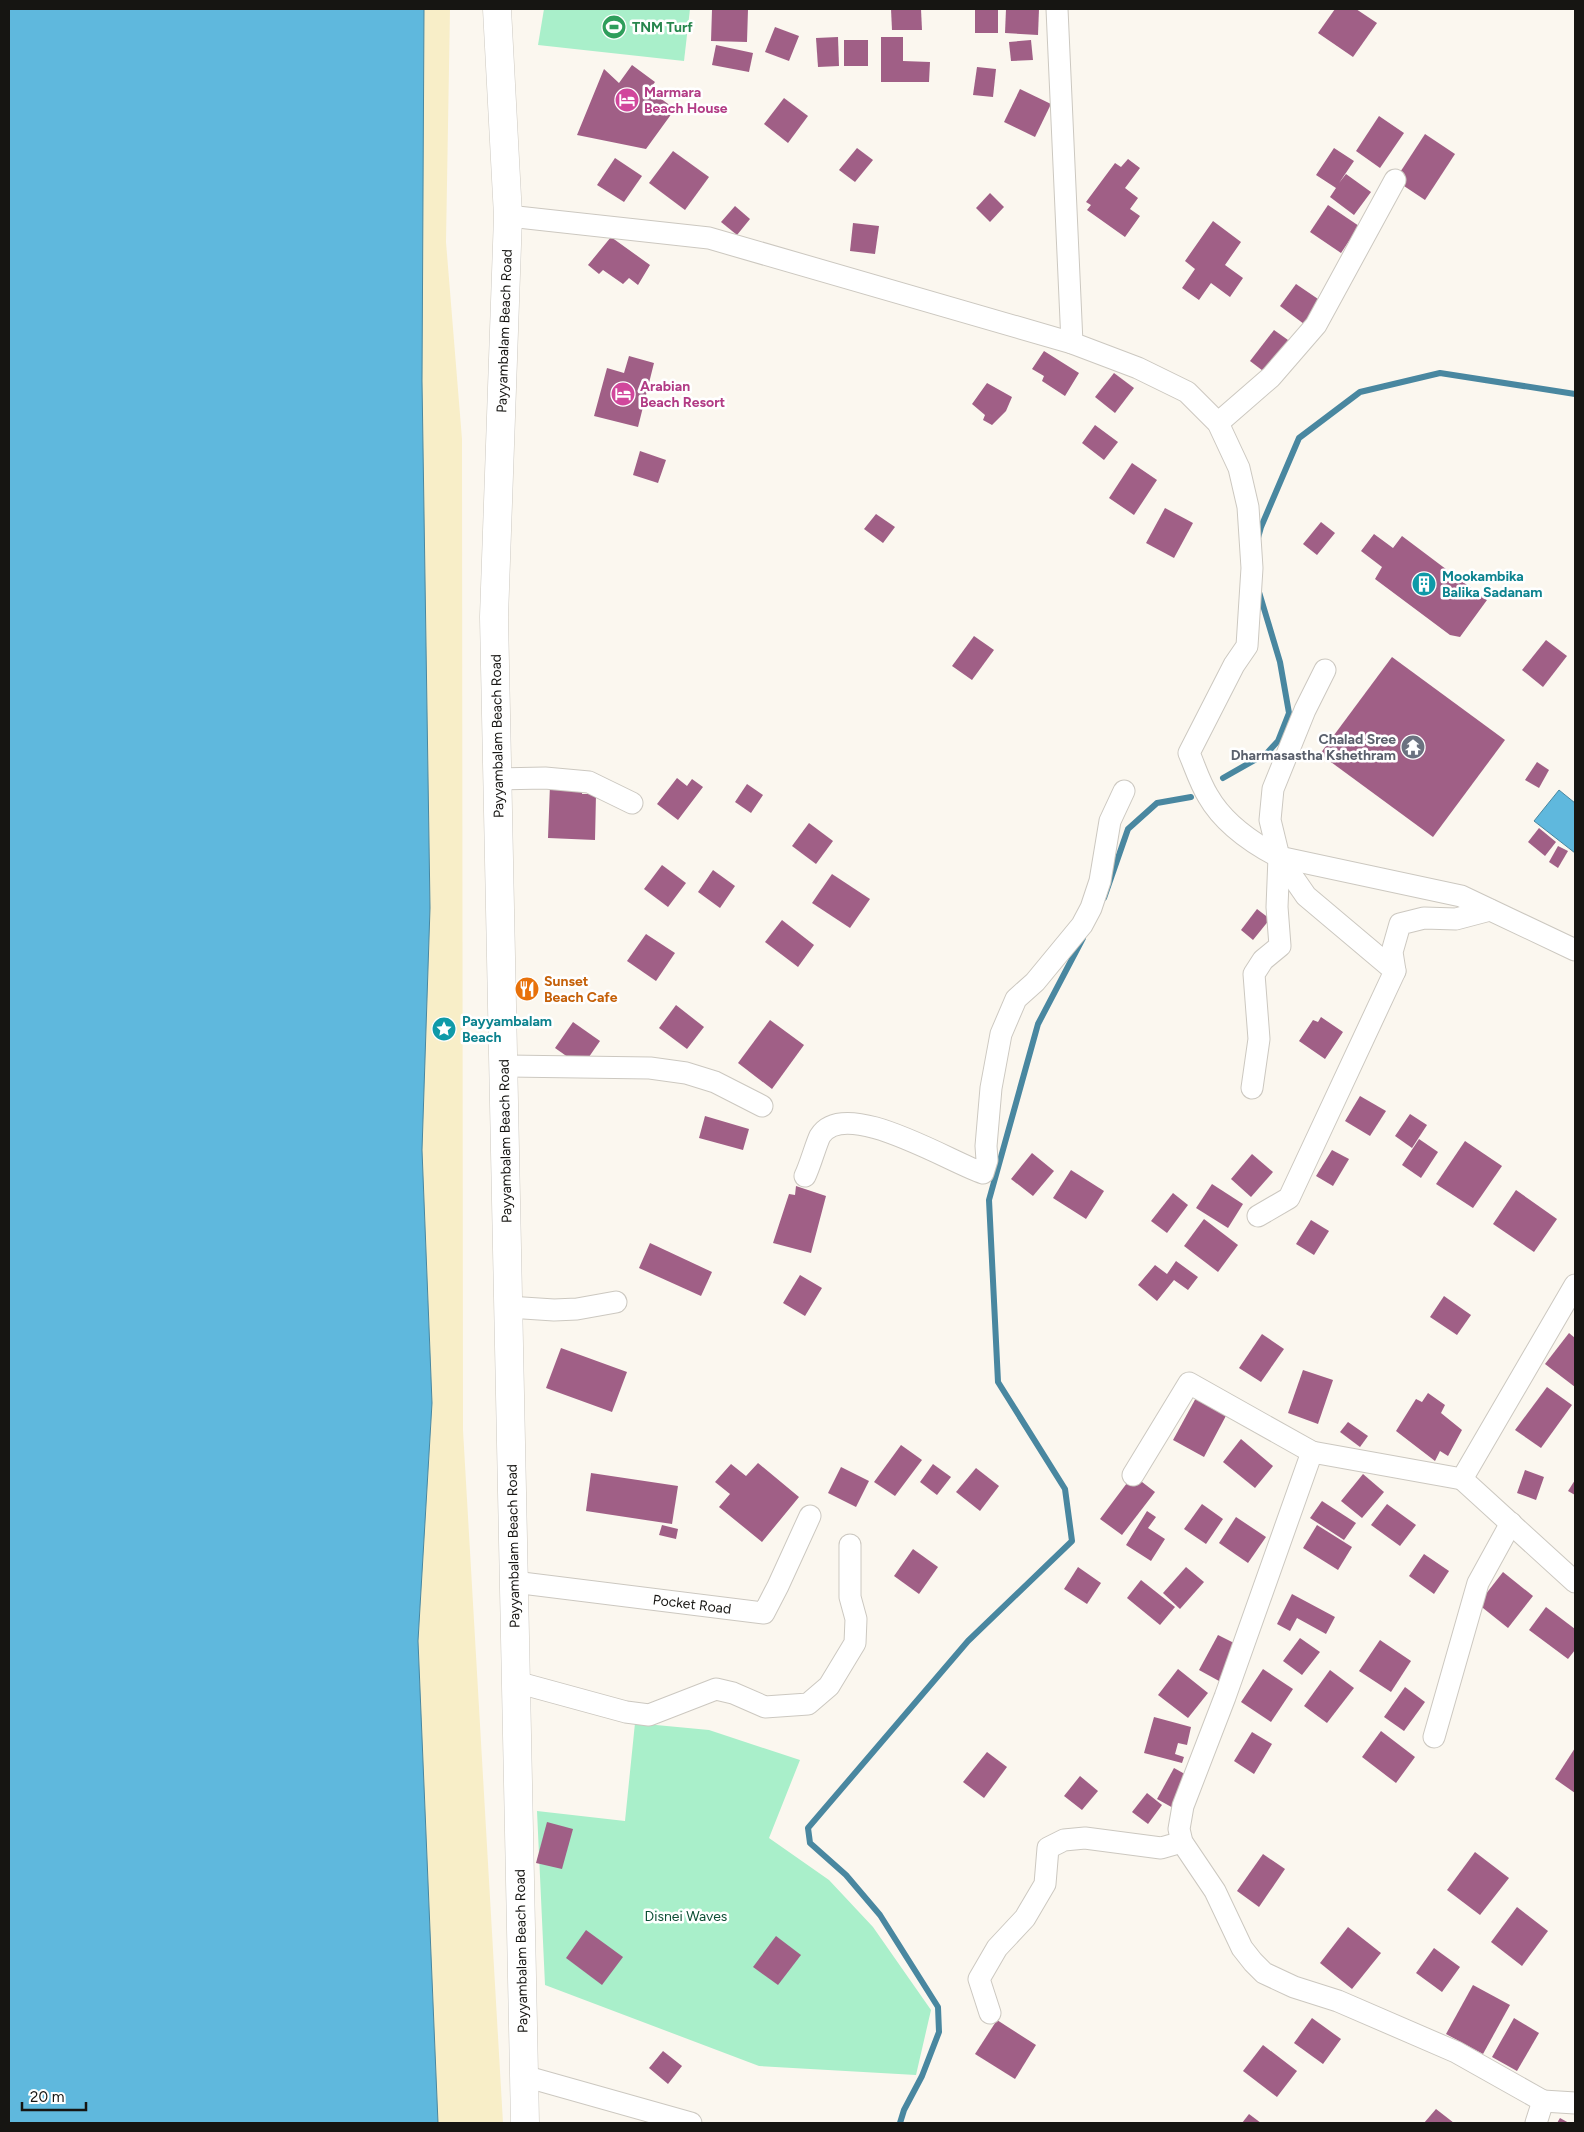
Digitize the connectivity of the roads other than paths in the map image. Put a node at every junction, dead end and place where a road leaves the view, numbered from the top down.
1 (498, 9) edge
2 (1057, 9) edge
3 (1395, 180) dead end
4 (508, 216) junction
5 (1072, 343) junction
6 (1218, 424) junction
7 (1325, 670) dead end
8 (498, 779) junction
9 (1124, 791) dead end
10 (632, 802) dead end
11 (1279, 857) junction
12 (1490, 910) junction
13 (1575, 950) edge
14 (1395, 971) junction
15 (504, 1066) junction
16 (1252, 1088) dead end
17 (762, 1106) dead end
18 (805, 1176) dead end
19 (1258, 1216) dead end
20 (1575, 1285) edge
21 (616, 1302) dead end
22 (508, 1307) junction
23 (1312, 1452) junction
24 (1133, 1476) dead end
25 (1462, 1479) junction
26 (810, 1516) dead end
27 (1511, 1523) junction
28 (850, 1545) dead end
29 (514, 1582) junction
30 (1575, 1582) edge
31 (516, 1682) junction
32 (1434, 1737) dead end
33 (1182, 1842) junction
34 (990, 2013) dead end
35 (524, 2076) junction
36 (1543, 2101) junction
37 (1575, 2103) edge
38 (525, 2123) edge
39 (691, 2123) edge
40 (1536, 2123) edge

1 - 4 main road, Payyambalam Beach Road
2 - 5 street
3 - 6 street
4 - 5 street
4 - 8 main road, Payyambalam Beach Road
5 - 6 street
6 - 11 street
7 - 11 street
8 - 10 street
8 - 15 main road, Payyambalam Beach Road
9 - 18 street
11 - 12 street
11 - 14 street
11 - 16 street
12 - 13 street
12 - 14 street
14 - 19 street
15 - 17 street
15 - 22 main road, Payyambalam Beach Road
20 - 25 street
21 - 22 street
22 - 29 main road, Payyambalam Beach Road
23 - 24 street
23 - 25 street
23 - 33 street
25 - 27 street
26 - 29 street, Pocket Road
27 - 30 street
27 - 32 street
28 - 31 street
29 - 31 main road, Payyambalam Beach Road
31 - 35 main road, Payyambalam Beach Road
33 - 34 street
33 - 36 street
35 - 38 main road, Payyambalam Beach Road
35 - 39 street
36 - 37 street
36 - 40 street

